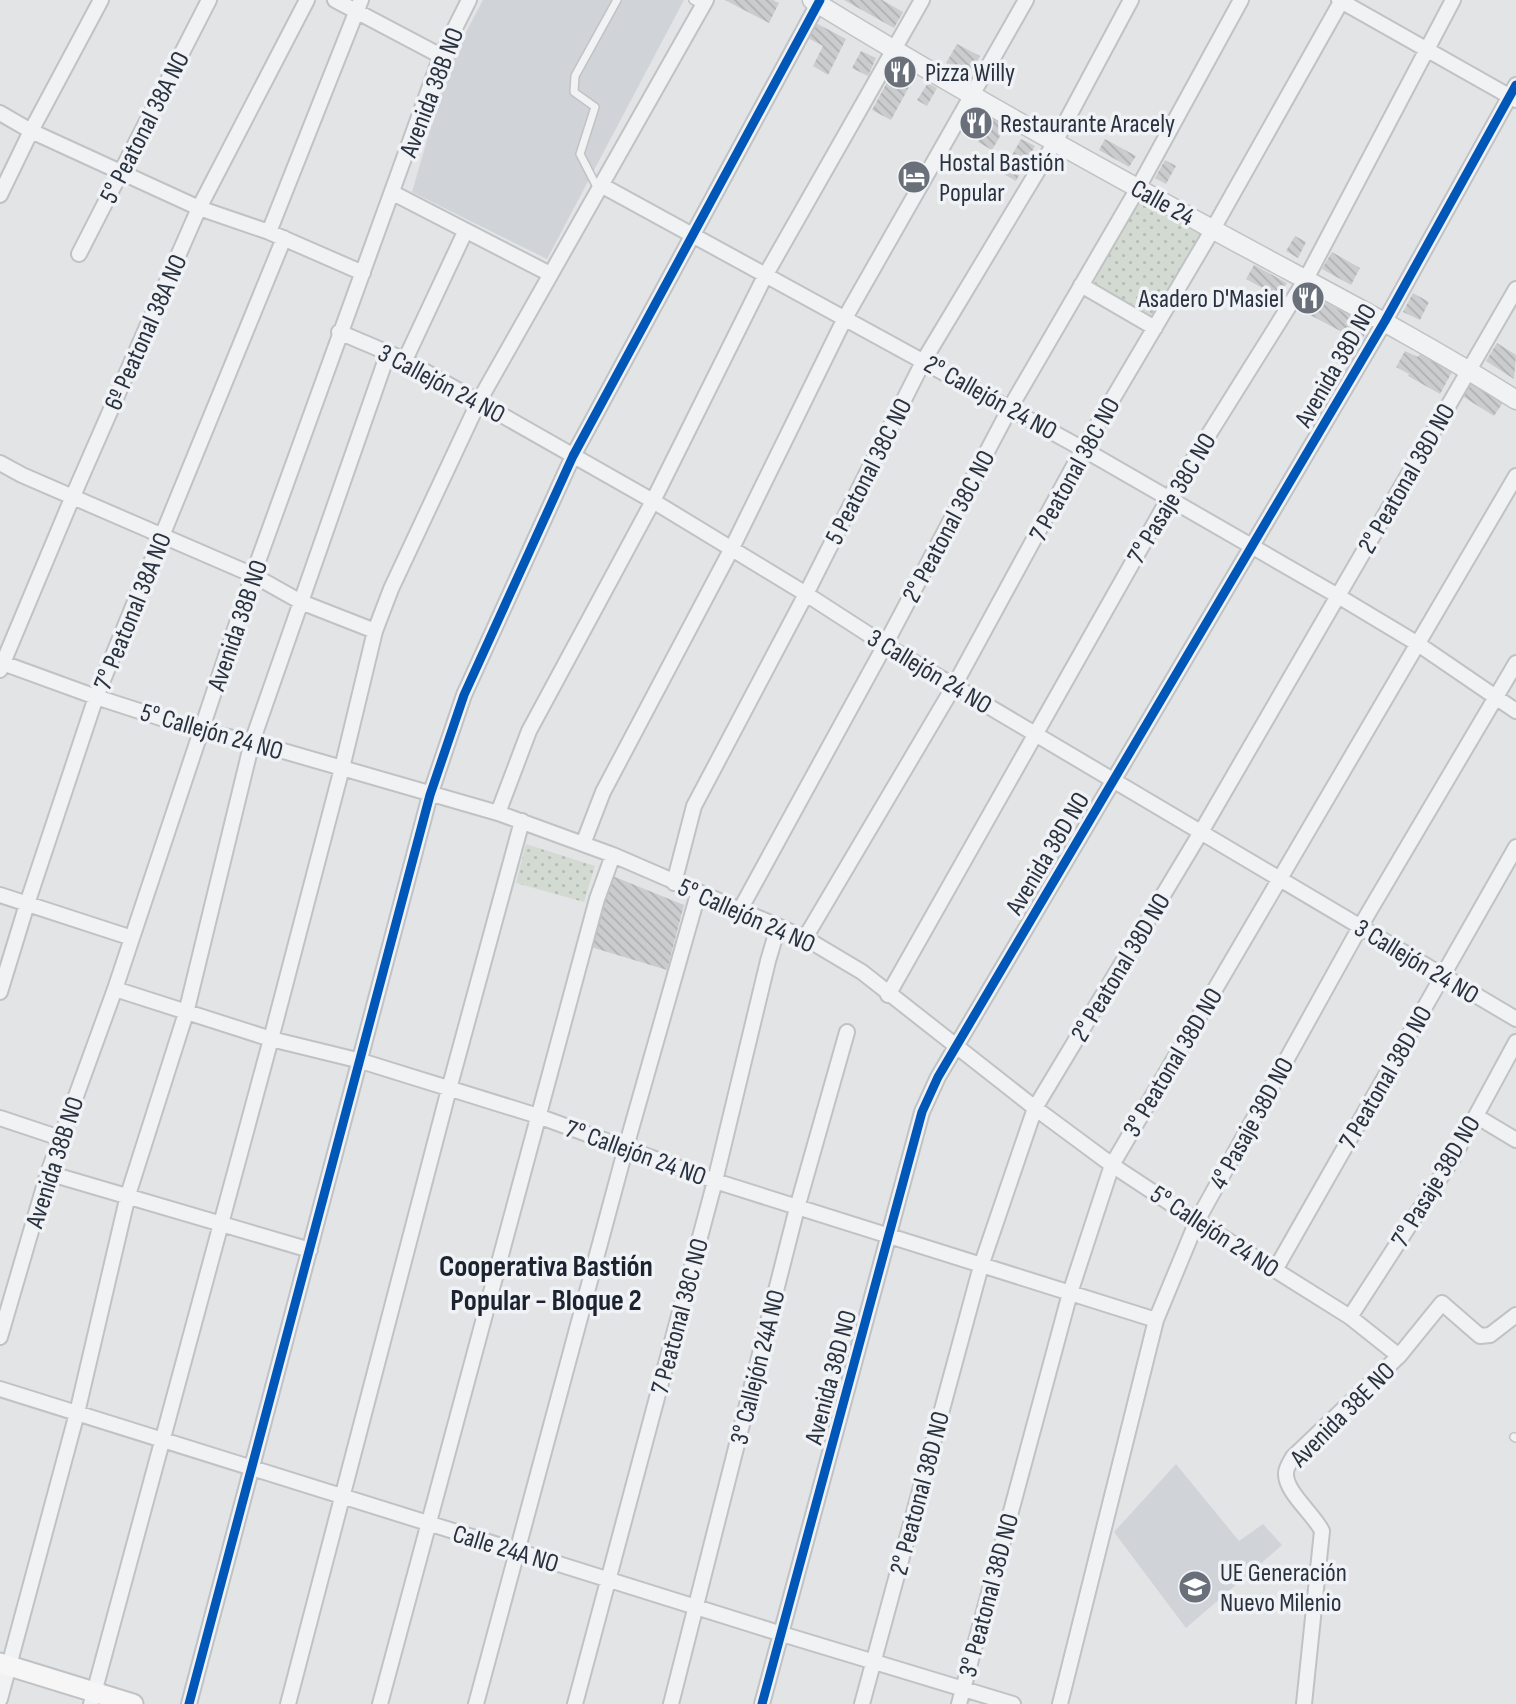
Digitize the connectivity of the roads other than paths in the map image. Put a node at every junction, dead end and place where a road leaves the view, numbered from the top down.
1 (102, 0) edge
2 (209, 0) edge
3 (307, 0) edge
4 (335, 0) edge
5 (469, 0) edge
6 (617, 0) edge
7 (922, 0) edge
8 (1026, 0) edge
9 (1131, 0) edge
10 (1241, 0) edge
11 (1341, 0) edge
12 (1453, 0) edge
13 (817, 1) edge
14 (701, 2) edge
15 (358, 5) edge
16 (1428, 50) junction
17 (894, 51) junction
18 (441, 56) junction
19 (1514, 94) edge
20 (972, 96) junction
21 (0, 113) edge
22 (31, 131) junction
23 (1055, 142) junction
24 (122, 172) junction
25 (600, 187) junction
26 (1138, 188) junction
27 (393, 192) junction
28 (0, 195) edge
29 (199, 208) junction
30 (1213, 229) junction
31 (269, 232) junction
32 (466, 232) junction
33 (691, 236) junction
34 (284, 238) junction
35 (79, 254) dead end
36 (363, 273) junction
37 (550, 274) junction
38 (765, 276) junction
39 (1306, 279) junction
40 (1081, 285) junction
41 (1516, 289) edge
42 (845, 318) junction
43 (1385, 321) junction
44 (1154, 328) junction
45 (339, 332) junction
46 (388, 353) junction
47 (405, 360) junction
48 (924, 360) junction
49 (1469, 370) junction
50 (1516, 400) edge
51 (479, 401) junction
52 (1010, 408) junction
53 (1083, 449) junction
54 (573, 456) junction
55 (0, 463) edge
56 (1516, 475) edge
57 (73, 496) junction
58 (1169, 498) junction
59 (653, 501) junction
60 (163, 535) junction
61 (732, 548) junction
62 (1252, 548) junction
63 (253, 575) junction
64 (806, 594) junction
65 (1338, 596) junction
66 (301, 602) junction
67 (375, 631) junction
68 (885, 645) junction
69 (1418, 645) junction
70 (1516, 663) edge
71 (1, 666) edge
72 (954, 686) junction
73 (96, 697) junction
74 (1496, 698) junction
75 (1516, 711) edge
76 (201, 731) junction
77 (1037, 735) junction
78 (252, 742) junction
79 (342, 768) junction
80 (1114, 781) junction
81 (430, 794) junction
82 (498, 813) junction
83 (522, 821) junction
84 (1201, 832) junction
85 (583, 844) junction
86 (1516, 847) edge
87 (613, 855) junction
88 (1280, 880) junction
89 (674, 883) junction
90 (698, 894) junction
91 (0, 895) edge
92 (27, 904) junction
93 (741, 908) junction
94 (778, 927) junction
95 (1360, 927) junction
96 (132, 938) junction
97 (805, 938) junction
98 (1443, 976) junction
99 (115, 989) junction
100 (0, 992) edge
101 (888, 995) junction
102 (186, 1013) junction
103 (1516, 1019) edge
104 (847, 1032) dead end
105 (271, 1039) junction
106 (1516, 1042) edge
107 (957, 1047) junction
108 (361, 1062) junction
109 (449, 1089) junction
110 (1035, 1108) junction
111 (538, 1116) junction
112 (1476, 1116) junction
113 (0, 1118) edge
114 (60, 1138) junction
115 (1516, 1140) edge
116 (626, 1147) junction
117 (1112, 1164) junction
118 (48, 1173) junction
119 (715, 1181) junction
120 (128, 1195) junction
121 (797, 1208) junction
122 (1196, 1221) junction
123 (221, 1224) junction
124 (890, 1235) junction
125 (310, 1250) junction
126 (981, 1266) junction
127 (1275, 1270) junction
128 (1070, 1293) junction
129 (1516, 1315) edge
130 (1350, 1317) junction
131 (1156, 1320) junction
132 (0, 1337) edge
133 (1399, 1356) junction
134 (0, 1389) edge
135 (77, 1413) junction
136 (162, 1441) junction
137 (252, 1469) junction
138 (343, 1497) junction
139 (429, 1524) junction
140 (518, 1552) junction
141 (609, 1580) junction
142 (696, 1607) junction
143 (782, 1634) junction
144 (874, 1662) junction
145 (4, 1665) edge
146 (960, 1697) edge
147 (93, 1698) edge
148 (0, 1699) edge
149 (133, 1704) edge
150 (189, 1704) edge
151 (288, 1704) edge
152 (380, 1704) edge
153 (476, 1704) edge
154 (575, 1704) edge
155 (671, 1704) edge
156 (762, 1704) edge
157 (862, 1704) edge
158 (1013, 1704) edge
159 (1060, 1704) edge
160 (1304, 1704) edge

1 - 22 street
2 - 24 street, 5° Peatonal 38A NO
3 - 29 street, 6º Peatonal 38A NO
4 - 15 street
5 - 18 street, Avenida 38B NO
6 - 25 lane
7 - 17 street
8 - 20 street
9 - 23 street, 5 Peatonal 38C NO
10 - 26 street, 2° Peatonal 38C NO
11 - 16 street
11 - 30 street, 7 Peatonal 38C NO
12 - 16 street, 7° Pasaje 38C NO
13 - 17 street, Calle 24
13 - 33 street
14 - 25 street
15 - 18 street
15 - 31 street
16 - 19 street
16 - 39 street, 7° Pasaje 38C NO
17 - 20 street, Calle 24
17 - 38 street
18 - 27 street, Avenida 38B NO
19 - 43 street, Avenida 38D NO
20 - 23 street, Calle 24
20 - 42 street
21 - 22 street
22 - 24 street
22 - 28 street
23 - 26 street, Calle 24
23 - 48 street, 5 Peatonal 38C NO
24 - 29 street
24 - 35 street, 5° Peatonal 38A NO
25 - 33 street, 2° Callejón 24 NO
25 - 37 street
26 - 30 street, Calle 24
26 - 40 street, 2° Peatonal 38C NO
27 - 32 street
27 - 36 street, Avenida 38B NO
29 - 31 street
29 - 57 street, 6º Peatonal 38A NO
30 - 39 street, Calle 24
30 - 44 street, 7 Peatonal 38C NO
31 - 34 street
32 - 37 street
32 - 47 street
33 - 38 street, 2° Callejón 24 NO
33 - 54 street
34 - 36 street
34 - 60 street, 7° Peatonal 38A NO
36 - 45 street, Avenida 38B NO
37 - 51 street
38 - 42 street, 2° Callejón 24 NO
38 - 59 street
39 - 43 street, Calle 24
39 - 58 street, 7° Pasaje 38C NO
40 - 44 street
40 - 52 street, 2° Peatonal 38C NO
41 - 49 street, 2° Peatonal 38D NO
42 - 48 street, 2° Callejón 24 NO
42 - 61 street
43 - 49 street, Calle 24
43 - 62 street, Avenida 38D NO
44 - 53 street, 7 Peatonal 38C NO
45 - 46 street, 3 Callejón 24 NO
45 - 63 street, Avenida 38B NO
46 - 47 street, 3 Callejón 24 NO
46 - 66 street
47 - 51 street, 3 Callejón 24 NO
48 - 52 street, 2° Callejón 24 NO
48 - 64 street, 5 Peatonal 38C NO
49 - 50 street, Calle 24
49 - 65 street, 2° Peatonal 38D NO
51 - 54 street, 3 Callejón 24 NO
51 - 67 street
52 - 53 street, 2° Callejón 24 NO
52 - 68 street, 2° Peatonal 38C NO
53 - 58 street, 2° Callejón 24 NO
53 - 72 street, 7 Peatonal 38C NO
54 - 59 street, 3 Callejón 24 NO
54 - 81 street
55 - 57 street
56 - 69 street, 3° Peatonal 38D NO
57 - 60 street
57 - 71 street, 6º Peatonal 38A NO
58 - 62 street, 2° Callejón 24 NO
58 - 77 street, 7° Pasaje 38C NO
59 - 61 street, 3 Callejón 24 NO
59 - 82 street
60 - 63 street
60 - 73 street, 7° Peatonal 38A NO
61 - 64 street, 3 Callejón 24 NO
61 - 85 street
62 - 65 street, 2° Callejón 24 NO
62 - 80 street, Avenida 38D NO
63 - 66 street
63 - 76 street, Avenida 38B NO
64 - 68 street, 3 Callejón 24 NO
64 - 89 street, 5 Peatonal 38C NO
65 - 69 street, 2° Callejón 24 NO
65 - 84 street, 2° Peatonal 38D NO
66 - 67 street
66 - 78 street
67 - 79 street
68 - 72 street, 3 Callejón 24 NO
68 - 93 street, 2° Peatonal 38C NO
69 - 74 street, 2° Callejón 24 NO
69 - 88 street, 3° Peatonal 38D NO
70 - 74 street, 4° Pasaje 38D NO
71 - 73 street, 5° Callejón 24 NO
72 - 77 street, 3 Callejón 24 NO
72 - 97 street, 7 Peatonal 38C NO
73 - 76 street, 5° Callejón 24 NO
73 - 92 street, 7° Peatonal 38A NO
74 - 75 street, 2° Callejón 24 NO
74 - 95 street, 4° Pasaje 38D NO
76 - 78 street, 5° Callejón 24 NO
76 - 96 street, Avenida 38B NO
77 - 80 street, 3 Callejón 24 NO
77 - 101 street, 7° Pasaje 38C NO
78 - 79 street, 5° Callejón 24 NO
78 - 102 street
79 - 81 street, 5° Callejón 24 NO
79 - 105 street
80 - 84 street, 3 Callejón 24 NO
80 - 107 street, Avenida 38D NO
81 - 82 street, 5° Callejón 24 NO
81 - 108 street
82 - 83 street, 5° Callejón 24 NO
83 - 85 street, 5° Callejón 24 NO
83 - 109 street
84 - 88 street, 3 Callejón 24 NO
84 - 110 street, 2° Peatonal 38D NO
85 - 87 street, 5° Callejón 24 NO
86 - 98 street, 7 Peatonal 38D NO
87 - 89 street, 5° Callejón 24 NO
87 - 111 street
88 - 95 street, 3 Callejón 24 NO
88 - 117 street, 3° Peatonal 38D NO
89 - 90 street, 5° Callejón 24 NO
90 - 93 street, 5° Callejón 24 NO
90 - 116 street
91 - 92 street
92 - 96 street
92 - 100 street, 7° Peatonal 38A NO
93 - 94 street, 5° Callejón 24 NO
94 - 97 street, 5° Callejón 24 NO
94 - 119 street, 7 Peatonal 38C NO
95 - 98 street, 3 Callejón 24 NO
95 - 122 street, 4° Pasaje 38D NO
96 - 99 street, Avenida 38B NO
97 - 101 street, 5° Callejón 24 NO
98 - 103 street, 3 Callejón 24 NO
98 - 127 street, 7 Peatonal 38D NO
99 - 102 street, 7° Callejón 24 NO
99 - 114 street, Avenida 38B NO
101 - 107 street, 5° Callejón 24 NO
102 - 105 street, 7° Callejón 24 NO
102 - 120 street
104 - 121 street, 3° Callejón 24A NO
105 - 108 street, 7° Callejón 24 NO
105 - 123 street
106 - 112 street, 7° Pasaje 38D NO
107 - 110 street, 5° Callejón 24 NO
107 - 124 street, Avenida 38D NO
108 - 109 street, 7° Callejón 24 NO
108 - 125 street
109 - 111 street, 7° Callejón 24 NO
109 - 138 street
110 - 117 street, 5° Callejón 24 NO
110 - 126 street, 2° Peatonal 38D NO
111 - 116 street, 7° Callejón 24 NO
111 - 139 street
112 - 115 street
112 - 130 street, 7° Pasaje 38D NO
113 - 114 street
114 - 118 street, Avenida 38B NO
116 - 119 street, 7° Callejón 24 NO
116 - 140 street
117 - 122 street, 5° Callejón 24 NO
117 - 128 street, 3° Peatonal 38D NO
118 - 120 street
118 - 132 street, Avenida 38B NO
119 - 121 street, 7° Callejón 24 NO
119 - 141 street, 7 Peatonal 38C NO
120 - 123 street
120 - 135 street
121 - 124 street, 7° Callejón 24 NO
121 - 142 street, 3° Callejón 24A NO
122 - 127 street, 5° Callejón 24 NO
122 - 131 street, 4° Pasaje 38D NO
123 - 125 street
123 - 136 street
124 - 126 street, 7° Callejón 24 NO
124 - 143 street, Avenida 38D NO
125 - 137 street
126 - 128 street, 7° Callejón 24 NO
126 - 144 street, 2° Peatonal 38D NO
127 - 130 street, 5° Callejón 24 NO
128 - 131 street, 7° Callejón 24 NO
128 - 146 street, 3° Peatonal 38D NO
129 - 133 street, Avenida 38E NO
130 - 133 street, 5° Callejón 24 NO
131 - 159 street, 4° Pasaje 38D NO
133 - 160 street, Avenida 38E NO
134 - 135 street, Calle 24A NO
135 - 136 street, Calle 24A NO
135 - 145 street
136 - 137 street, Calle 24A NO
136 - 147 street
137 - 138 street, Calle 24A NO
137 - 150 street
138 - 139 street, Calle 24A NO
138 - 151 street
139 - 140 street, Calle 24A NO
139 - 152 street
140 - 141 street, Calle 24A NO
140 - 153 street
141 - 142 street, Calle 24A NO
141 - 154 street, 7 Peatonal 38C NO
142 - 143 street, Calle 24A NO
142 - 155 street, 3° Callejón 24A NO
143 - 144 street, Calle 24A NO
143 - 156 street, Avenida 38D NO
144 - 146 street, Calle 24A NO
144 - 157 street, 2° Peatonal 38D NO
145 - 147 main road
145 - 148 street
146 - 158 street, Calle 24A NO
147 - 149 main road

